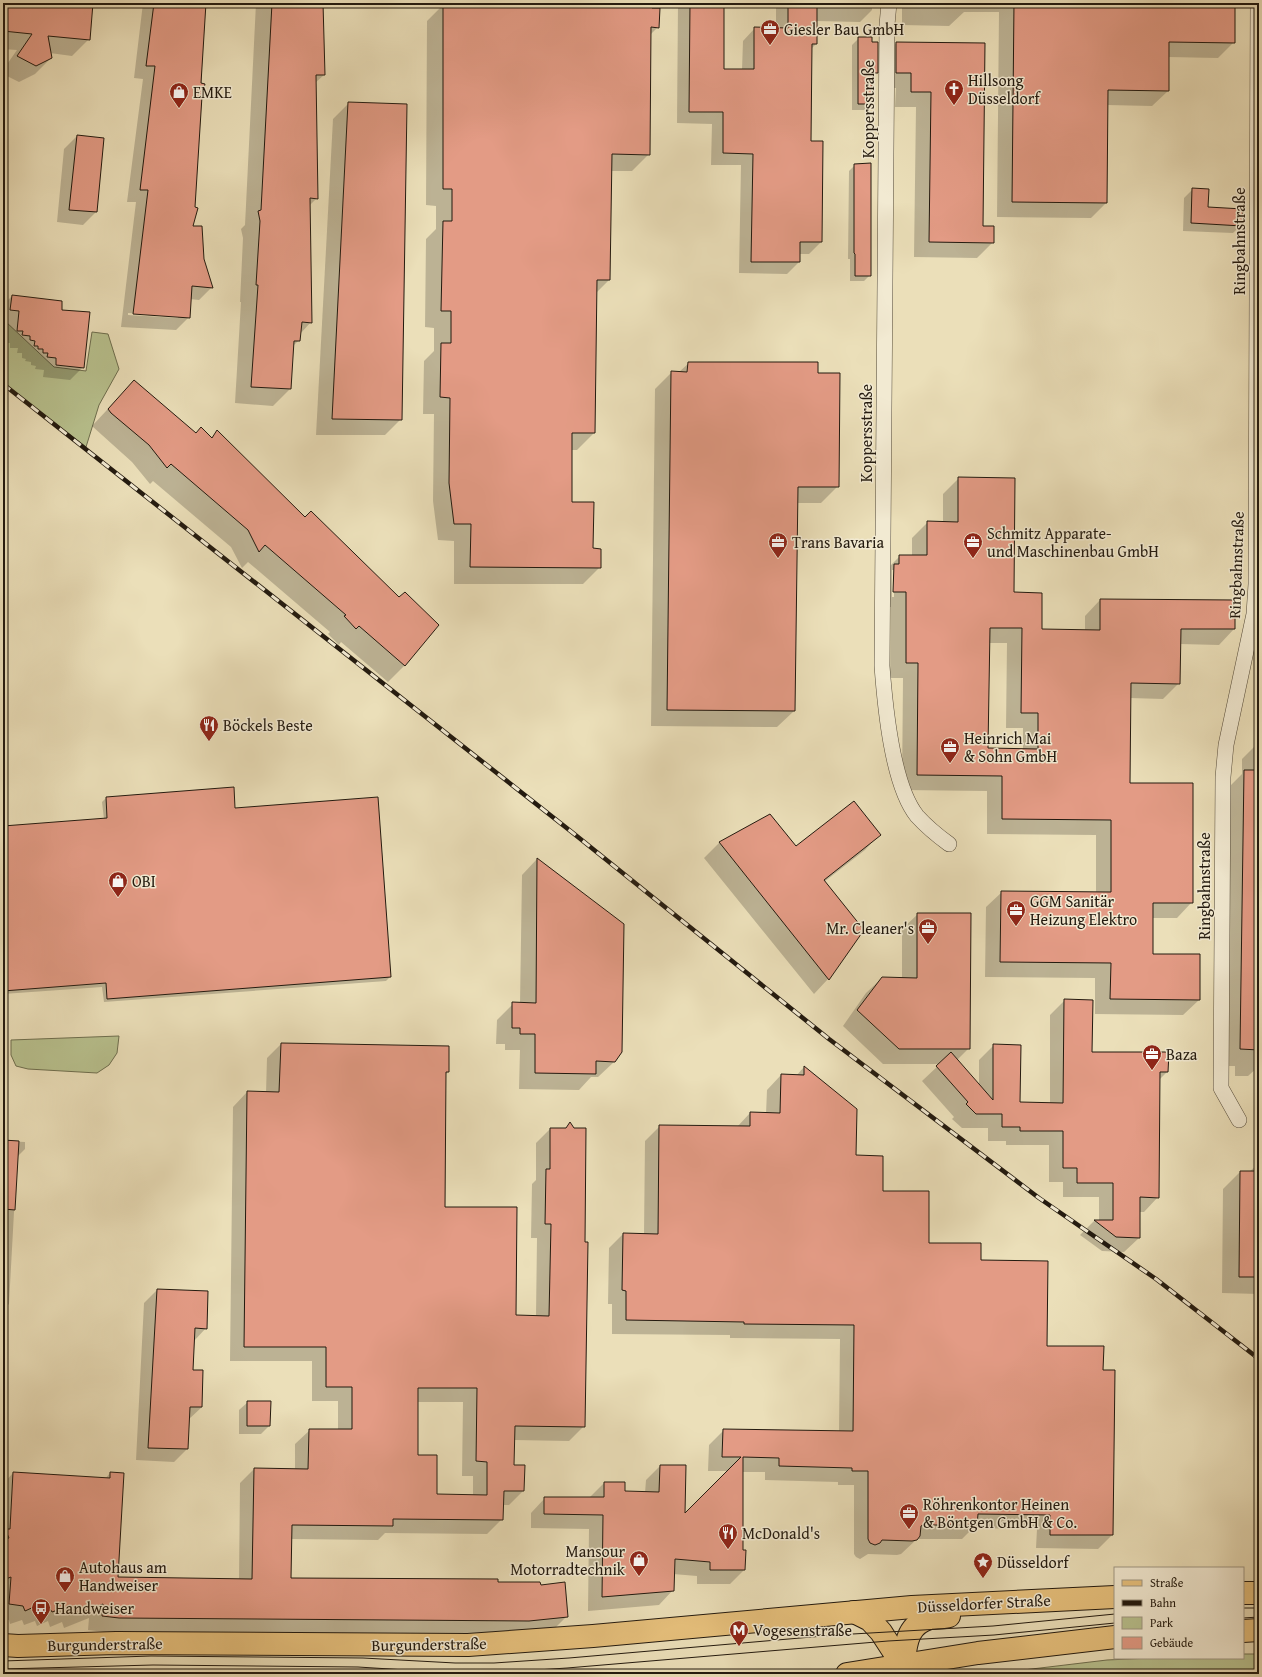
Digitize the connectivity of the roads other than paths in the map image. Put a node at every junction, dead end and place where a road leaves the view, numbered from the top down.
1 (889, 3) edge
2 (1258, 3) edge
3 (949, 844) dead end
4 (1240, 1120) dead end
5 (1244, 1593) edge
6 (1259, 1593) edge
7 (1114, 1597) edge
8 (983, 1603) junction
9 (854, 1612) junction
10 (1259, 1630) edge
11 (1244, 1631) edge
12 (1114, 1637) edge
13 (3, 1645) edge
14 (906, 1670) edge
15 (846, 1674) edge

1 - 3 street, Koppersstraße
2 - 4 street, Ringbahnstraße
5 - 6 main road
7 - 8 main road, Düsseldorfer Straße
8 - 9 main road, Düsseldorfer Straße
8 - 14 main road
9 - 13 main road, Burgunderstraße
9 - 14 main road
10 - 11 main road
12 - 14 main road
14 - 15 main road

